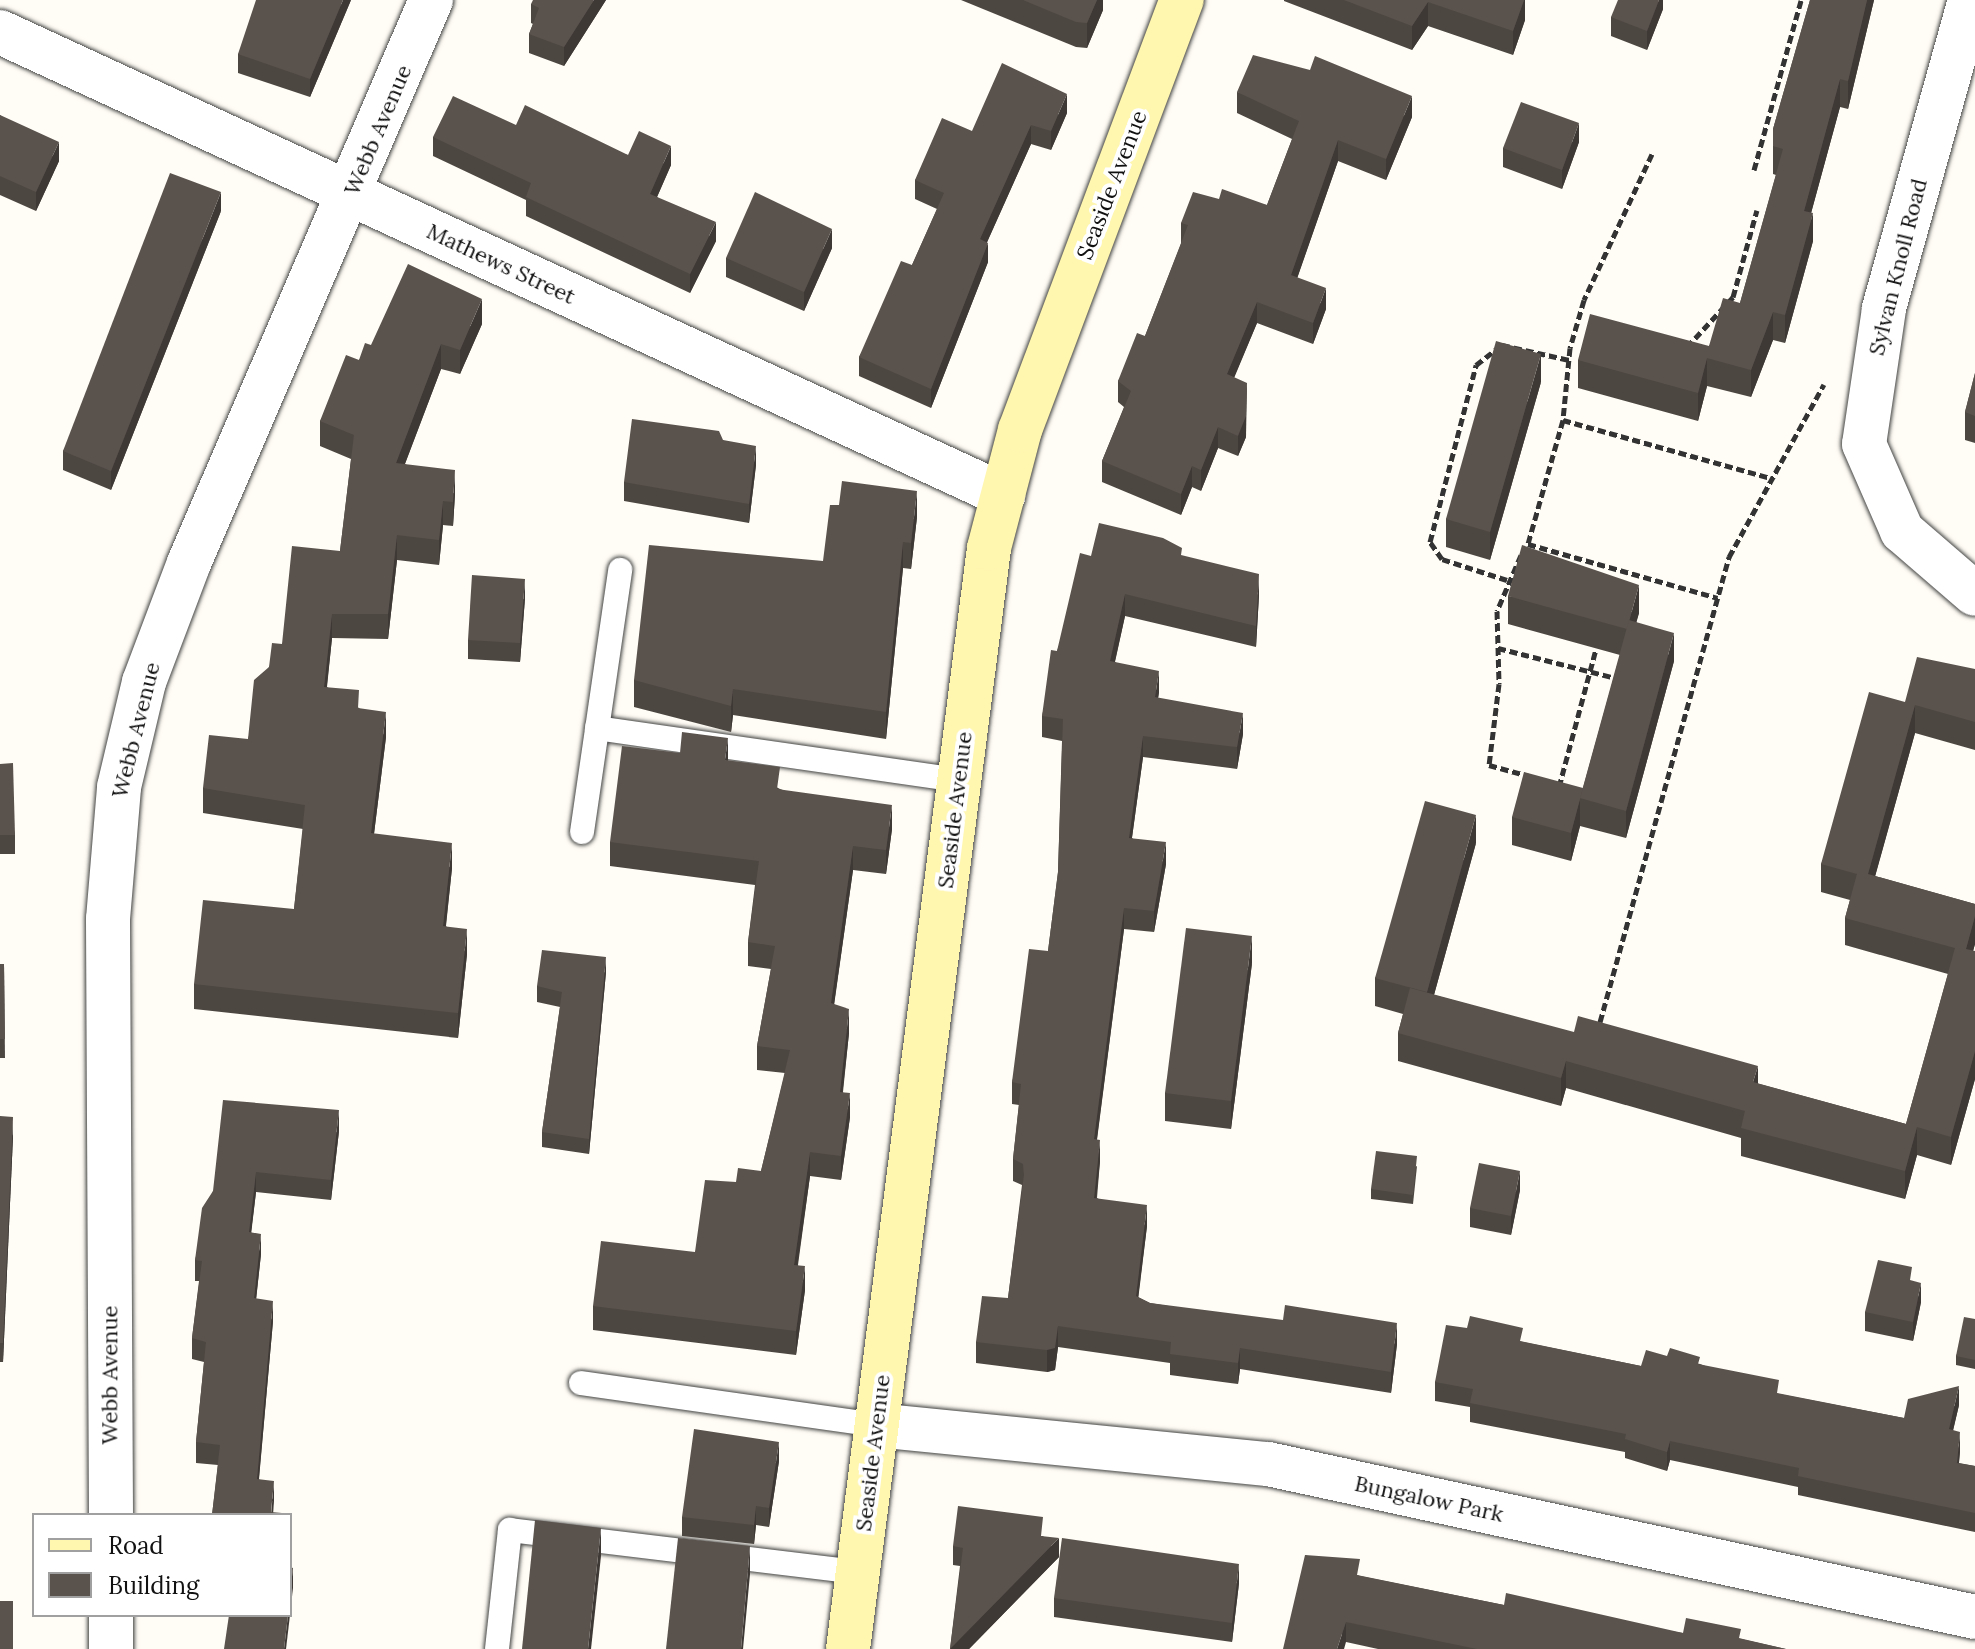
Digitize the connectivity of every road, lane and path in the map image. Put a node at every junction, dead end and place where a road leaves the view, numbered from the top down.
1 (431, 0) edge
2 (1182, 0) edge
3 (1801, 0) edge
4 (1970, 0) edge
5 (0, 32) edge
6 (1652, 154) dead end
7 (1754, 170) dead end
8 (351, 194) junction
9 (1757, 210) dead end
10 (1580, 316) junction
11 (1593, 319) edge
12 (1674, 341) edge
13 (1688, 345) junction
14 (1701, 350) edge
15 (1684, 355) edge
16 (1569, 360) junction
17 (1824, 384) dead end
18 (1563, 420) junction
19 (1771, 478) junction
20 (1003, 495) junction
21 (1528, 544) junction
22 (620, 570) dead end
23 (1507, 580) junction
24 (1975, 594) edge
25 (1717, 598) junction
26 (1498, 647) junction
27 (1596, 649) edge
28 (1590, 672) junction
29 (1621, 680) edge
30 (597, 728) junction
31 (959, 780) junction
32 (1559, 787) junction
33 (1574, 793) edge
34 (1556, 798) edge
35 (582, 832) dead end
36 (1600, 1022) edge
37 (581, 1383) dead end
38 (876, 1425) junction
39 (111, 1513) edge
40 (858, 1572) junction
41 (111, 1617) edge
42 (1975, 1617) edge
43 (111, 1649) edge
44 (497, 1649) edge
45 (848, 1649) edge

1 - 8 street, Webb Avenue
2 - 20 main road, Seaside Avenue
3 - 7 path
4 - 24 street, Sylvan Knoll Road
5 - 8 street, Mathews Street
6 - 10 path
8 - 20 street, Mathews Street
8 - 39 street, Webb Avenue
9 - 13 path
10 - 11 path
10 - 16 path
12 - 13 path
13 - 14 path
13 - 15 path
16 - 18 path
16 - 23 path
17 - 19 path
18 - 19 path
18 - 21 path
19 - 25 path
20 - 31 main road, Seaside Avenue
21 - 23 path
21 - 25 path
22 - 30 lane
23 - 26 path
25 - 36 path
26 - 28 path
26 - 32 path
27 - 28 path
28 - 29 path
28 - 32 path
30 - 31 lane
30 - 35 lane
31 - 38 main road, Seaside Avenue
32 - 33 path
32 - 34 path
37 - 38 lane
38 - 40 main road, Seaside Avenue
38 - 42 street, Bungalow Park
40 - 44 lane
40 - 45 main road, Seaside Avenue
41 - 43 street

